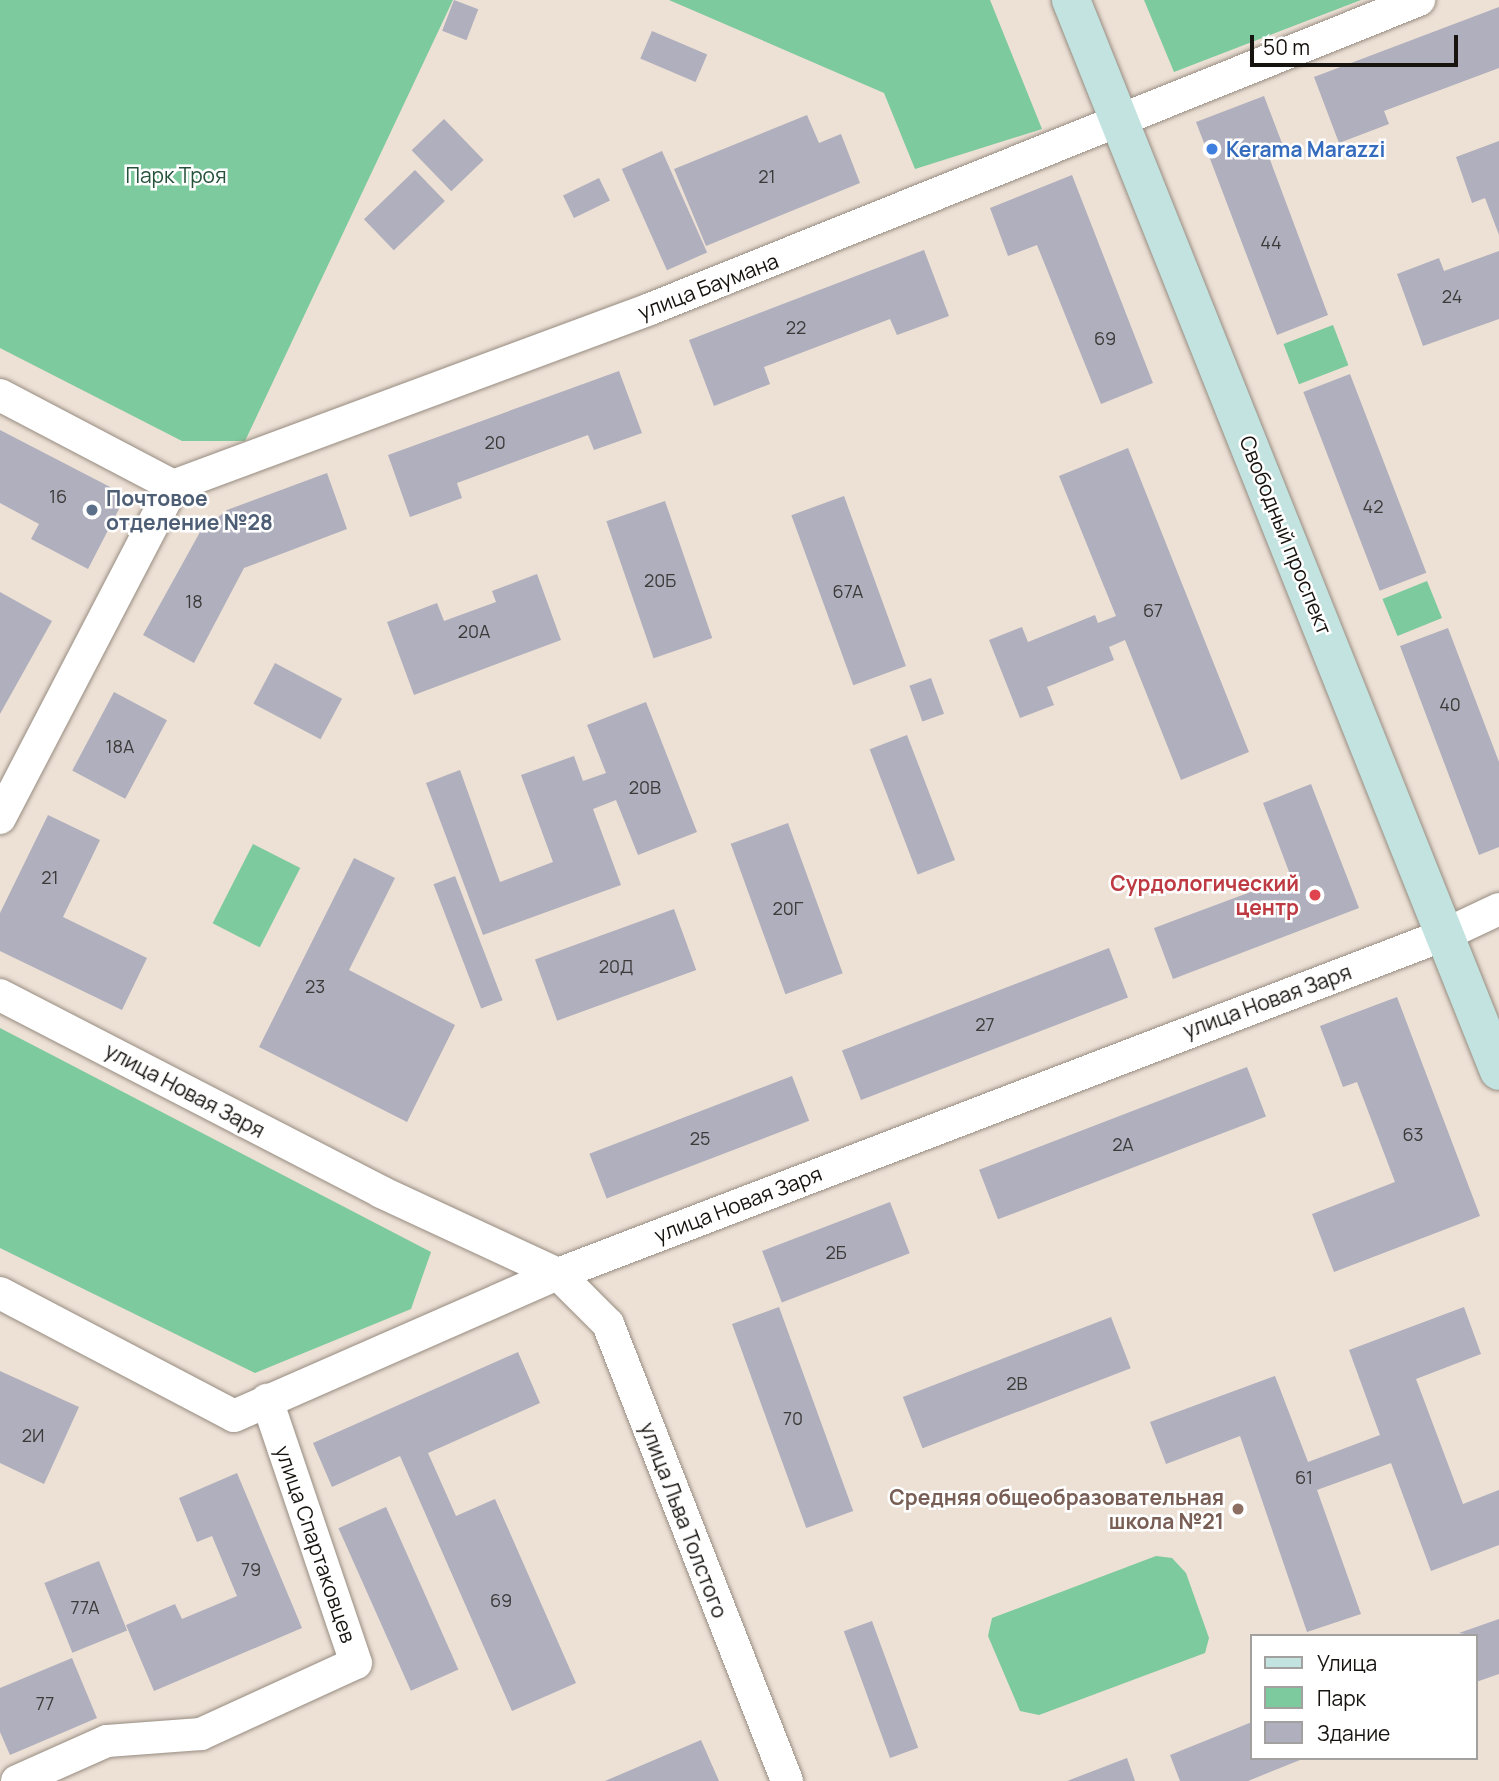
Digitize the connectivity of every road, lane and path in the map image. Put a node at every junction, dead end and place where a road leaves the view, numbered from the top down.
1 (1071, 0) edge
2 (1419, 0) edge
3 (1120, 120) junction
4 (0, 396) edge
5 (173, 486) junction
6 (0, 818) edge
7 (1499, 909) edge
8 (1444, 936) junction
9 (0, 995) edge
10 (1499, 1071) edge
11 (558, 1274) junction
12 (0, 1293) edge
13 (267, 1400) junction
14 (18, 1781) edge
15 (787, 1781) edge

1 - 3 main road, Свободный проспект
2 - 3 street, улица Баумана
3 - 5 street, улица Баумана
3 - 8 main road, Свободный проспект
4 - 5 street
5 - 6 street
7 - 8 street, улица Новая Заря
8 - 10 main road, Свободный проспект
8 - 11 street, улица Новая Заря
9 - 11 street, улица Новая Заря
11 - 13 street
11 - 15 street, улица Льва Толстого
12 - 13 street
13 - 14 street, улица Спартаковцев

